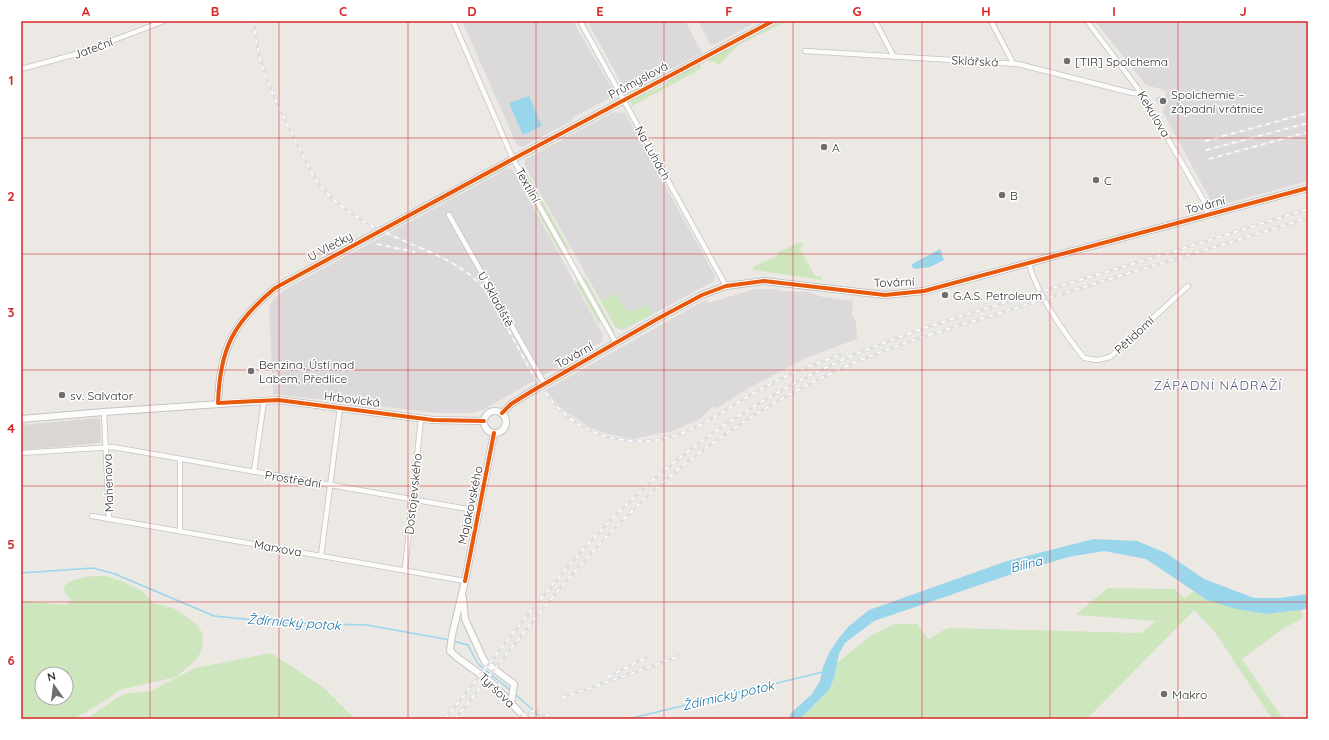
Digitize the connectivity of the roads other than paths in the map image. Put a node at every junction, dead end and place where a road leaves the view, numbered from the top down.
1 (164, 21) edge
2 (453, 21) edge
3 (580, 21) edge
4 (773, 21) edge
5 (875, 21) edge
6 (991, 21) edge
7 (1087, 21) edge
8 (805, 51) dead end
9 (894, 56) junction
10 (1013, 63) junction
11 (21, 69) edge
12 (1142, 94) junction
13 (623, 100) junction
14 (513, 158) junction
15 (1308, 188) edge
16 (449, 215) dead end
17 (1208, 215) junction
18 (1029, 263) junction
19 (726, 286) junction
20 (1188, 286) dead end
21 (616, 343) junction
22 (544, 383) junction
23 (264, 401) junction
24 (218, 403) junction
25 (340, 408) junction
26 (104, 412) junction
27 (502, 413) junction
28 (421, 419) junction
29 (21, 420) edge
30 (484, 421) junction
31 (494, 433) junction
32 (106, 447) junction
33 (21, 453) edge
34 (180, 459) junction
35 (254, 472) junction
36 (331, 485) junction
37 (412, 500) junction
38 (479, 511) junction
39 (92, 516) dead end
40 (109, 520) junction
41 (180, 531) junction
42 (322, 556) junction
43 (405, 569) junction
44 (465, 581) junction
45 (466, 664) joint
46 (511, 703) junction
47 (526, 719) edge

1 - 11 street, Jateční
2 - 14 street, Textilní
3 - 13 street, Na Luhách
4 - 13 street, Průmyslová
5 - 9 street
6 - 10 street
7 - 12 street, Kekulova
8 - 9 street, Sklářská
9 - 10 street, Sklářská
10 - 12 street, Sklářská
12 - 17 street, Kekulova
13 - 14 street, Průmyslová
13 - 19 street, Na Luhách
14 - 21 street, Textilní
14 - 24 street, U Vlečky
15 - 17 street, Tovární
16 - 22 street, U Skladiště
17 - 18 street, Tovární
18 - 19 street, Tovární
18 - 20 street, Pětidomí
19 - 21 street, Tovární
21 - 22 street, Tovární
22 - 27 street, Tovární
23 - 24 main road, Hrbovická
23 - 25 main road, Hrbovická
23 - 35 street
24 - 26 main road, Hrbovická
25 - 28 main road, Hrbovická
25 - 36 street
26 - 29 main road, Hrbovická
26 - 32 street, Mahenova
27 - 30 main road
27 - 31 main road
28 - 30 main road, Hrbovická
28 - 37 street, Dostojevského
30 - 31 main road
31 - 38 main road, Majakovského
32 - 33 street, Prostřední
32 - 34 street, Prostřední
32 - 40 street, Mahenova
34 - 35 street, Prostřední
34 - 41 street
35 - 36 street, Prostřední
36 - 37 street, Prostřední
36 - 42 street
37 - 38 street, Prostřední
37 - 43 street, Dostojevského
38 - 44 main road, Majakovského
39 - 40 street, Marxova
40 - 41 street, Marxova
41 - 42 street, Marxova
42 - 43 street, Marxova
43 - 44 street, Marxova
44 - 45 main road, Majakovského
44 - 46 main road, Majakovského
45 - 46 main road, Tyršova
46 - 47 main road, Tyršova

